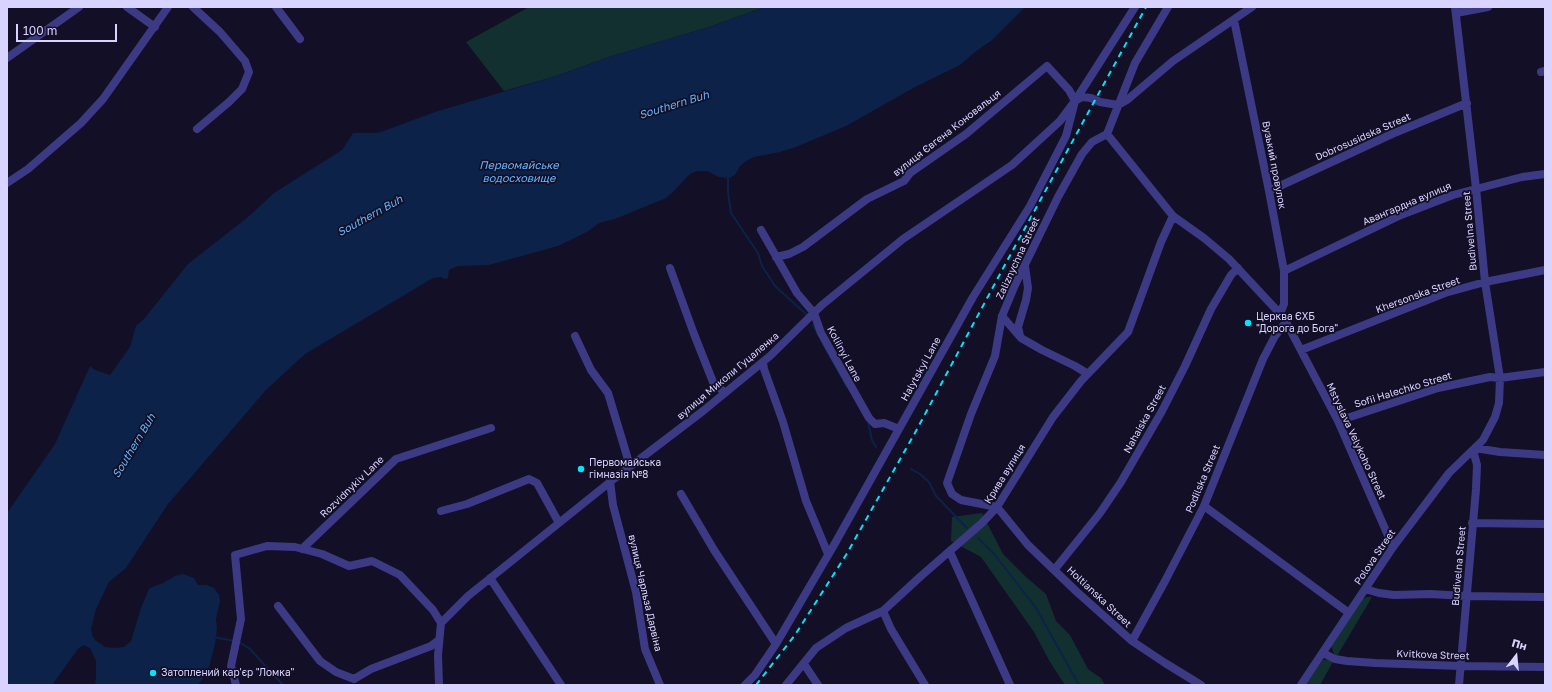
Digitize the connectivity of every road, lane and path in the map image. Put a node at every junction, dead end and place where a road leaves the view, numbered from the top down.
1 (79, 7) edge
2 (127, 7) edge
3 (168, 7) edge
4 (193, 7) edge
5 (276, 7) edge
6 (1134, 7) edge
7 (1168, 7) edge
8 (1252, 7) edge
9 (1488, 7) edge
10 (1455, 10) edge
11 (1234, 20) junction
12 (155, 27) junction
13 (300, 39) dead end
14 (7, 58) edge
15 (1075, 102) junction
16 (1467, 103) junction
17 (1118, 105) junction
18 (197, 128) dead end
19 (1107, 134) junction
20 (1545, 174) edge
21 (7, 183) edge
22 (1476, 188) junction
23 (1269, 191) junction
24 (1174, 216) junction
25 (761, 230) dead end
26 (776, 257) junction
27 (1025, 266) junction
28 (670, 268) dead end
29 (1238, 268) junction
30 (1545, 270) edge
31 (1284, 271) junction
32 (1485, 282) junction
33 (814, 313) junction
34 (1280, 314) junction
35 (1002, 316) junction
36 (1286, 322) junction
37 (575, 336) dead end
38 (1020, 336) junction
39 (1301, 350) junction
40 (763, 362) junction
41 (1545, 372) edge
42 (1088, 374) junction
43 (1500, 378) junction
44 (725, 393) junction
45 (1338, 421) junction
46 (491, 428) dead end
47 (899, 428) junction
48 (1474, 449) junction
49 (1545, 455) edge
50 (630, 466) junction
51 (610, 481) junction
52 (681, 494) dead end
53 (1204, 506) junction
54 (997, 507) junction
55 (441, 511) dead end
56 (559, 523) junction
57 (1472, 523) junction
58 (1545, 524) edge
59 (1393, 547) junction
60 (302, 549) junction
61 (950, 552) junction
62 (828, 554) junction
63 (1055, 569) junction
64 (490, 578) junction
65 (1365, 590) junction
66 (1466, 596) junction
67 (1545, 597) edge
68 (278, 606) dead end
69 (883, 611) junction
70 (1349, 614) junction
71 (442, 623) junction
72 (439, 640) junction
73 (1132, 641) junction
74 (776, 644) junction
75 (1322, 653) junction
76 (804, 664) junction
77 (1460, 666) junction
78 (1545, 667) edge
79 (356, 682) edge
80 (236, 685) edge
81 (439, 685) edge
82 (561, 685) edge
83 (660, 685) edge
84 (744, 685) edge
85 (786, 685) edge
86 (818, 685) edge
87 (925, 685) edge
88 (1010, 685) edge
89 (1201, 685) edge
90 (1301, 685) edge
91 (1459, 685) edge

1 - 14 street
2 - 12 street
3 - 12 street
4 - 18 street
5 - 13 street
6 - 15 street
7 - 17 street
8 - 11 street
9 - 10 street
10 - 16 street, Budivelna Street
11 - 17 street
11 - 23 street, Вузький провулок
12 - 21 street
15 - 17 street
15 - 26 street, вулиця Євгена Коновальця
15 - 33 street, вулиця Миколи Гуцаленка
15 - 47 street, Halytskyi Lane
16 - 22 street, Budivelna Street
16 - 23 street, Dobrosusidska Street
17 - 19 street
19 - 24 street, Mstyslava Velykoho Street
19 - 27 street, Zaliznychna Street
20 - 22 street, Авангардна вулиця
22 - 31 street, Авангардна вулиця
22 - 32 street, Budivelna Street
23 - 31 street, Вузький провулок
24 - 29 street, Mstyslava Velykoho Street
24 - 42 street, Крива вулиця
25 - 26 street, Koliinyi Lane
26 - 33 street, Koliinyi Lane
27 - 35 street, Zaliznychna Street
27 - 38 street
28 - 44 street
29 - 34 street, Mstyslava Velykoho Street
29 - 63 street, Nahaiska Street
30 - 32 street, Khersonska Street
31 - 34 street, Вузький провулок
32 - 39 street, Khersonska Street
32 - 43 street, Budivelna Street
33 - 40 street, вулиця Миколи Гуцаленка
33 - 47 street, Koliinyi Lane
34 - 36 street, Mstyslava Velykoho Street
35 - 38 street
35 - 54 street, Zaliznychna Street
36 - 39 street, Mstyslava Velykoho Street
36 - 53 street, Podilska Street
37 - 50 street
38 - 42 street
39 - 45 street, Mstyslava Velykoho Street
40 - 44 street, вулиця Миколи Гуцаленка
40 - 62 street
41 - 43 street, Sofii Halechko Street
42 - 54 street, Крива вулиця
43 - 45 street, Sofii Halechko Street
43 - 48 street, Budivelna Street
44 - 50 street, вулиця Миколи Гуцаленка
45 - 59 street, Mstyslava Velykoho Street
46 - 60 street, Rozvidnykiv Lane
47 - 62 street, Halytskyi Lane
48 - 49 street
48 - 57 street, Budivelna Street
48 - 59 street, Polova Street
50 - 51 street, вулиця Миколи Гуцаленка
51 - 56 street, вулиця Миколи Гуцаленка
51 - 83 street, вулиця Чарльза Дарвіна
52 - 74 street
53 - 70 street
53 - 73 street, Podilska Street
54 - 61 street, Крива вулиця
54 - 63 street, Holtianska Street
55 - 56 street
56 - 64 street, вулиця Миколи Гуцаленка
57 - 58 street
57 - 66 street, Budivelna Street
59 - 65 street, Polova Street
60 - 71 street
60 - 80 street
61 - 69 street, Крива вулиця
61 - 88 street
62 - 74 street, Halytskyi Lane
63 - 73 street, Holtianska Street
64 - 71 street, вулиця Миколи Гуцаленка
64 - 82 street
65 - 66 street
65 - 70 street, Polova Street
66 - 67 street
66 - 77 street, Budivelna Street
68 - 79 street
69 - 76 street, Крива вулиця
69 - 87 street
70 - 75 street, Polova Street
71 - 72 street
72 - 79 street
72 - 81 street
73 - 89 street, Holtianska Street
74 - 84 street, Halytskyi Lane
75 - 77 street, Kvitkova Street
75 - 90 street, Polova Street
76 - 85 street, Крива вулиця
76 - 86 street
77 - 78 street, Kvitkova Street
77 - 91 street, Budivelna Street

